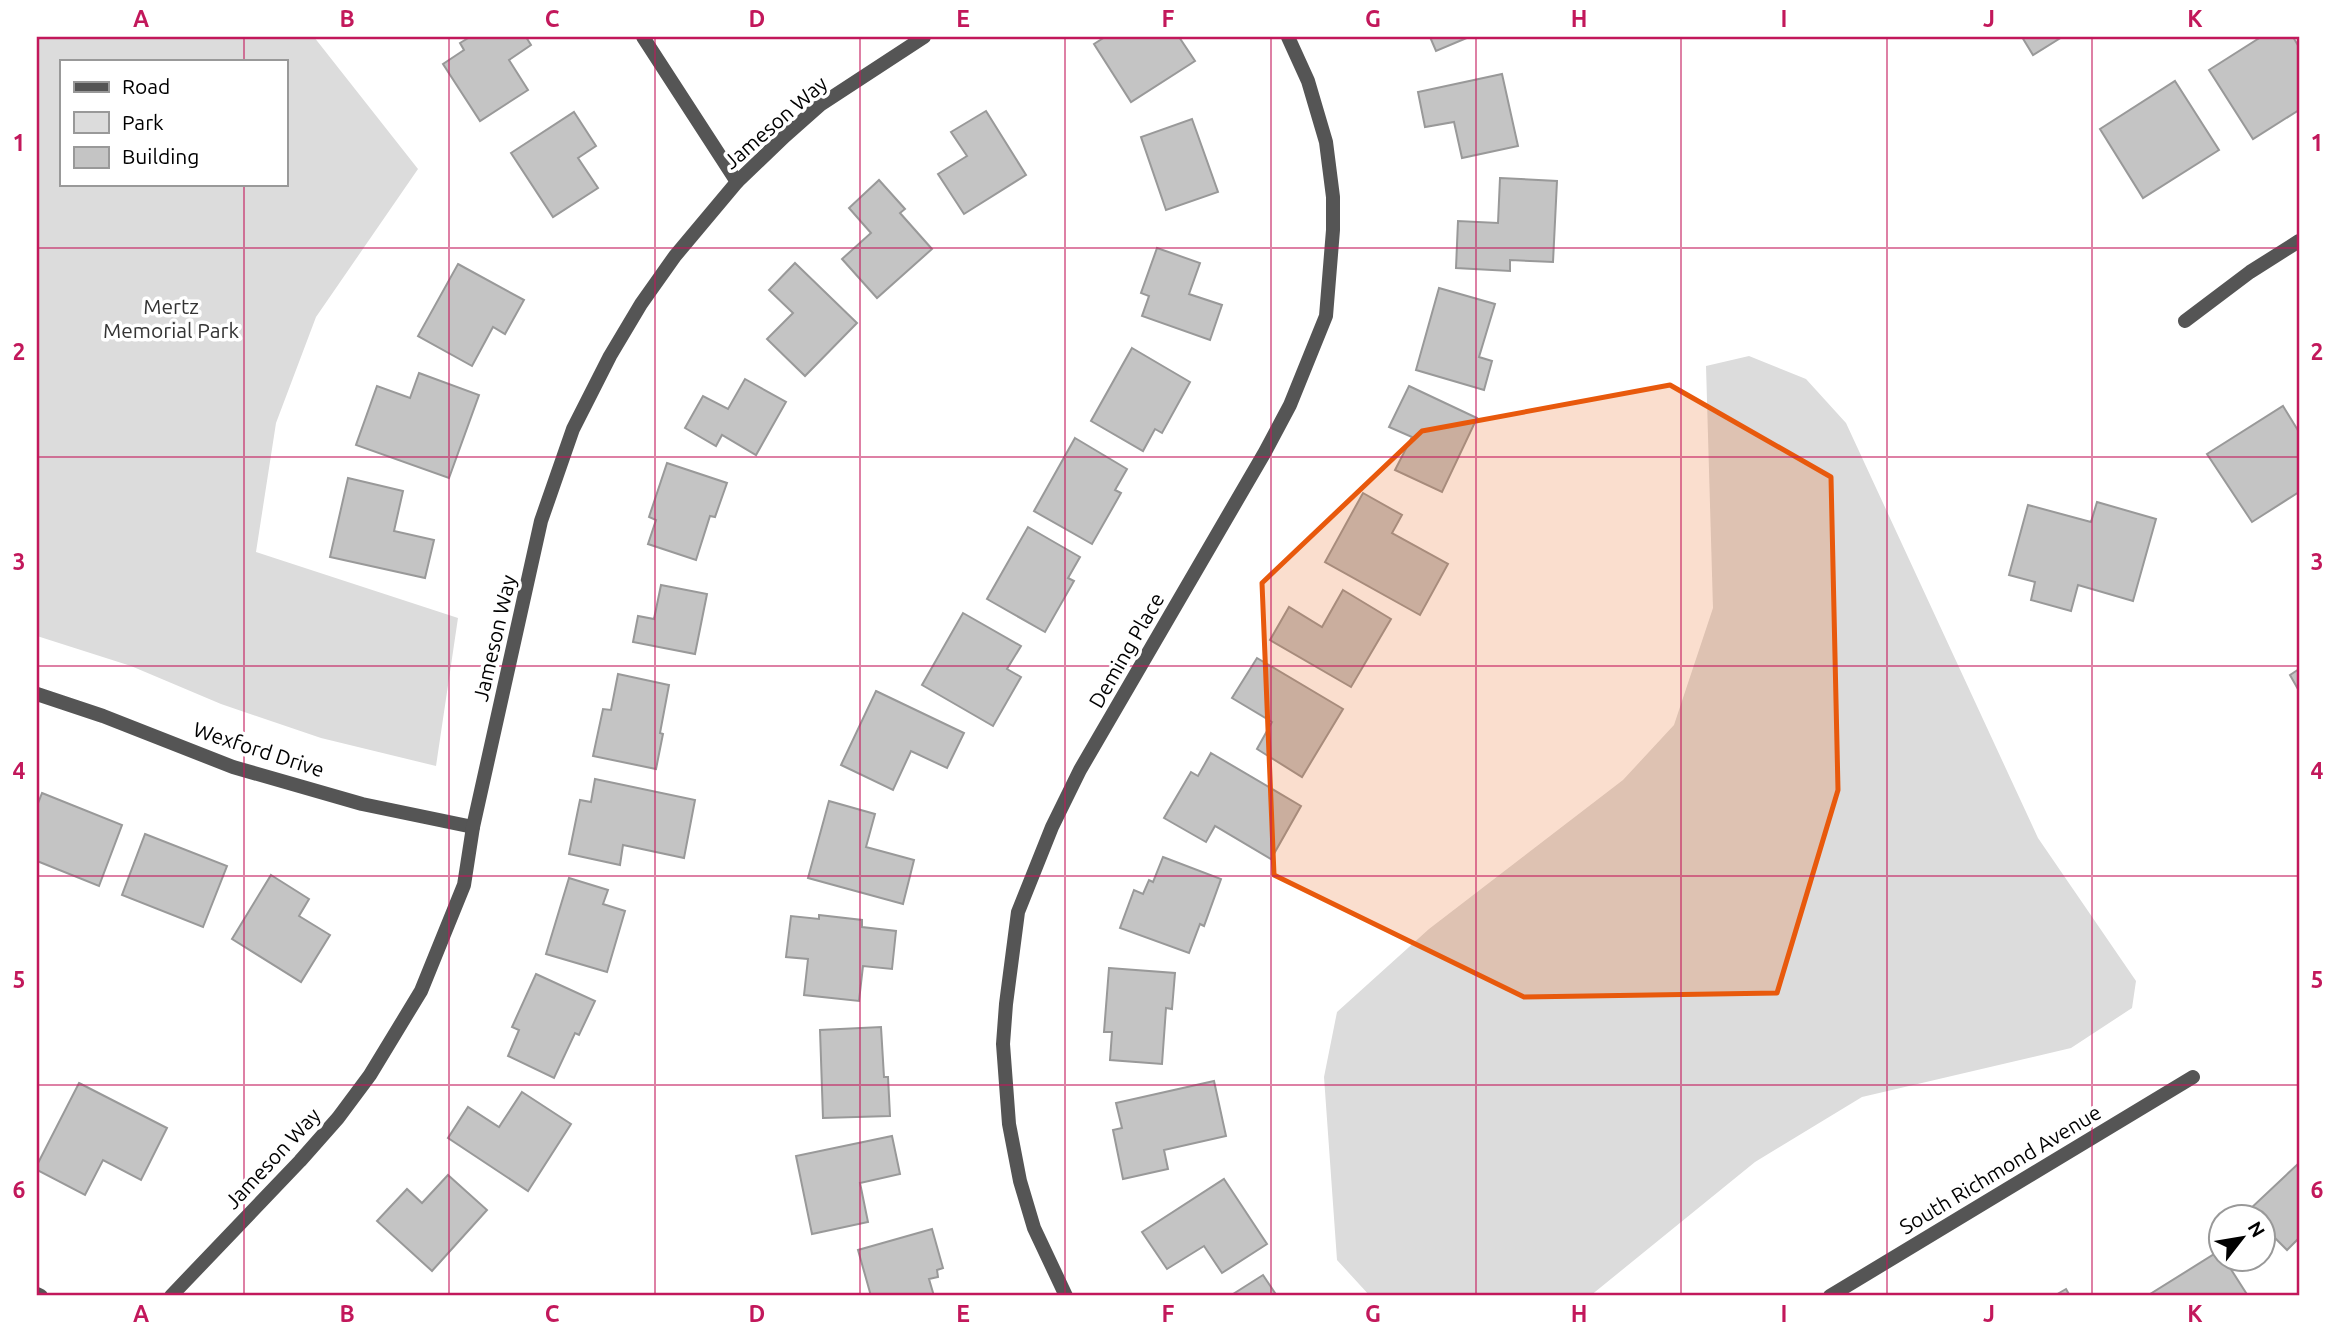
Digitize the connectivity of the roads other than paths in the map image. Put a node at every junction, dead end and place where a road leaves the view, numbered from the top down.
1 (643, 37) edge
2 (924, 37) edge
3 (1288, 37) edge
4 (737, 182) junction
5 (2299, 241) edge
6 (2185, 321) dead end
7 (37, 694) edge
8 (473, 827) junction
9 (2193, 1077) dead end
10 (171, 1296) edge
11 (1066, 1296) edge
12 (1830, 1296) edge

1 - 4 street
2 - 4 street, Jameson Way
3 - 11 street, Deming Place
4 - 8 street, Jameson Way
5 - 6 street
7 - 8 street, Wexford Drive
8 - 10 street, Jameson Way
9 - 12 street, South Richmond Avenue

